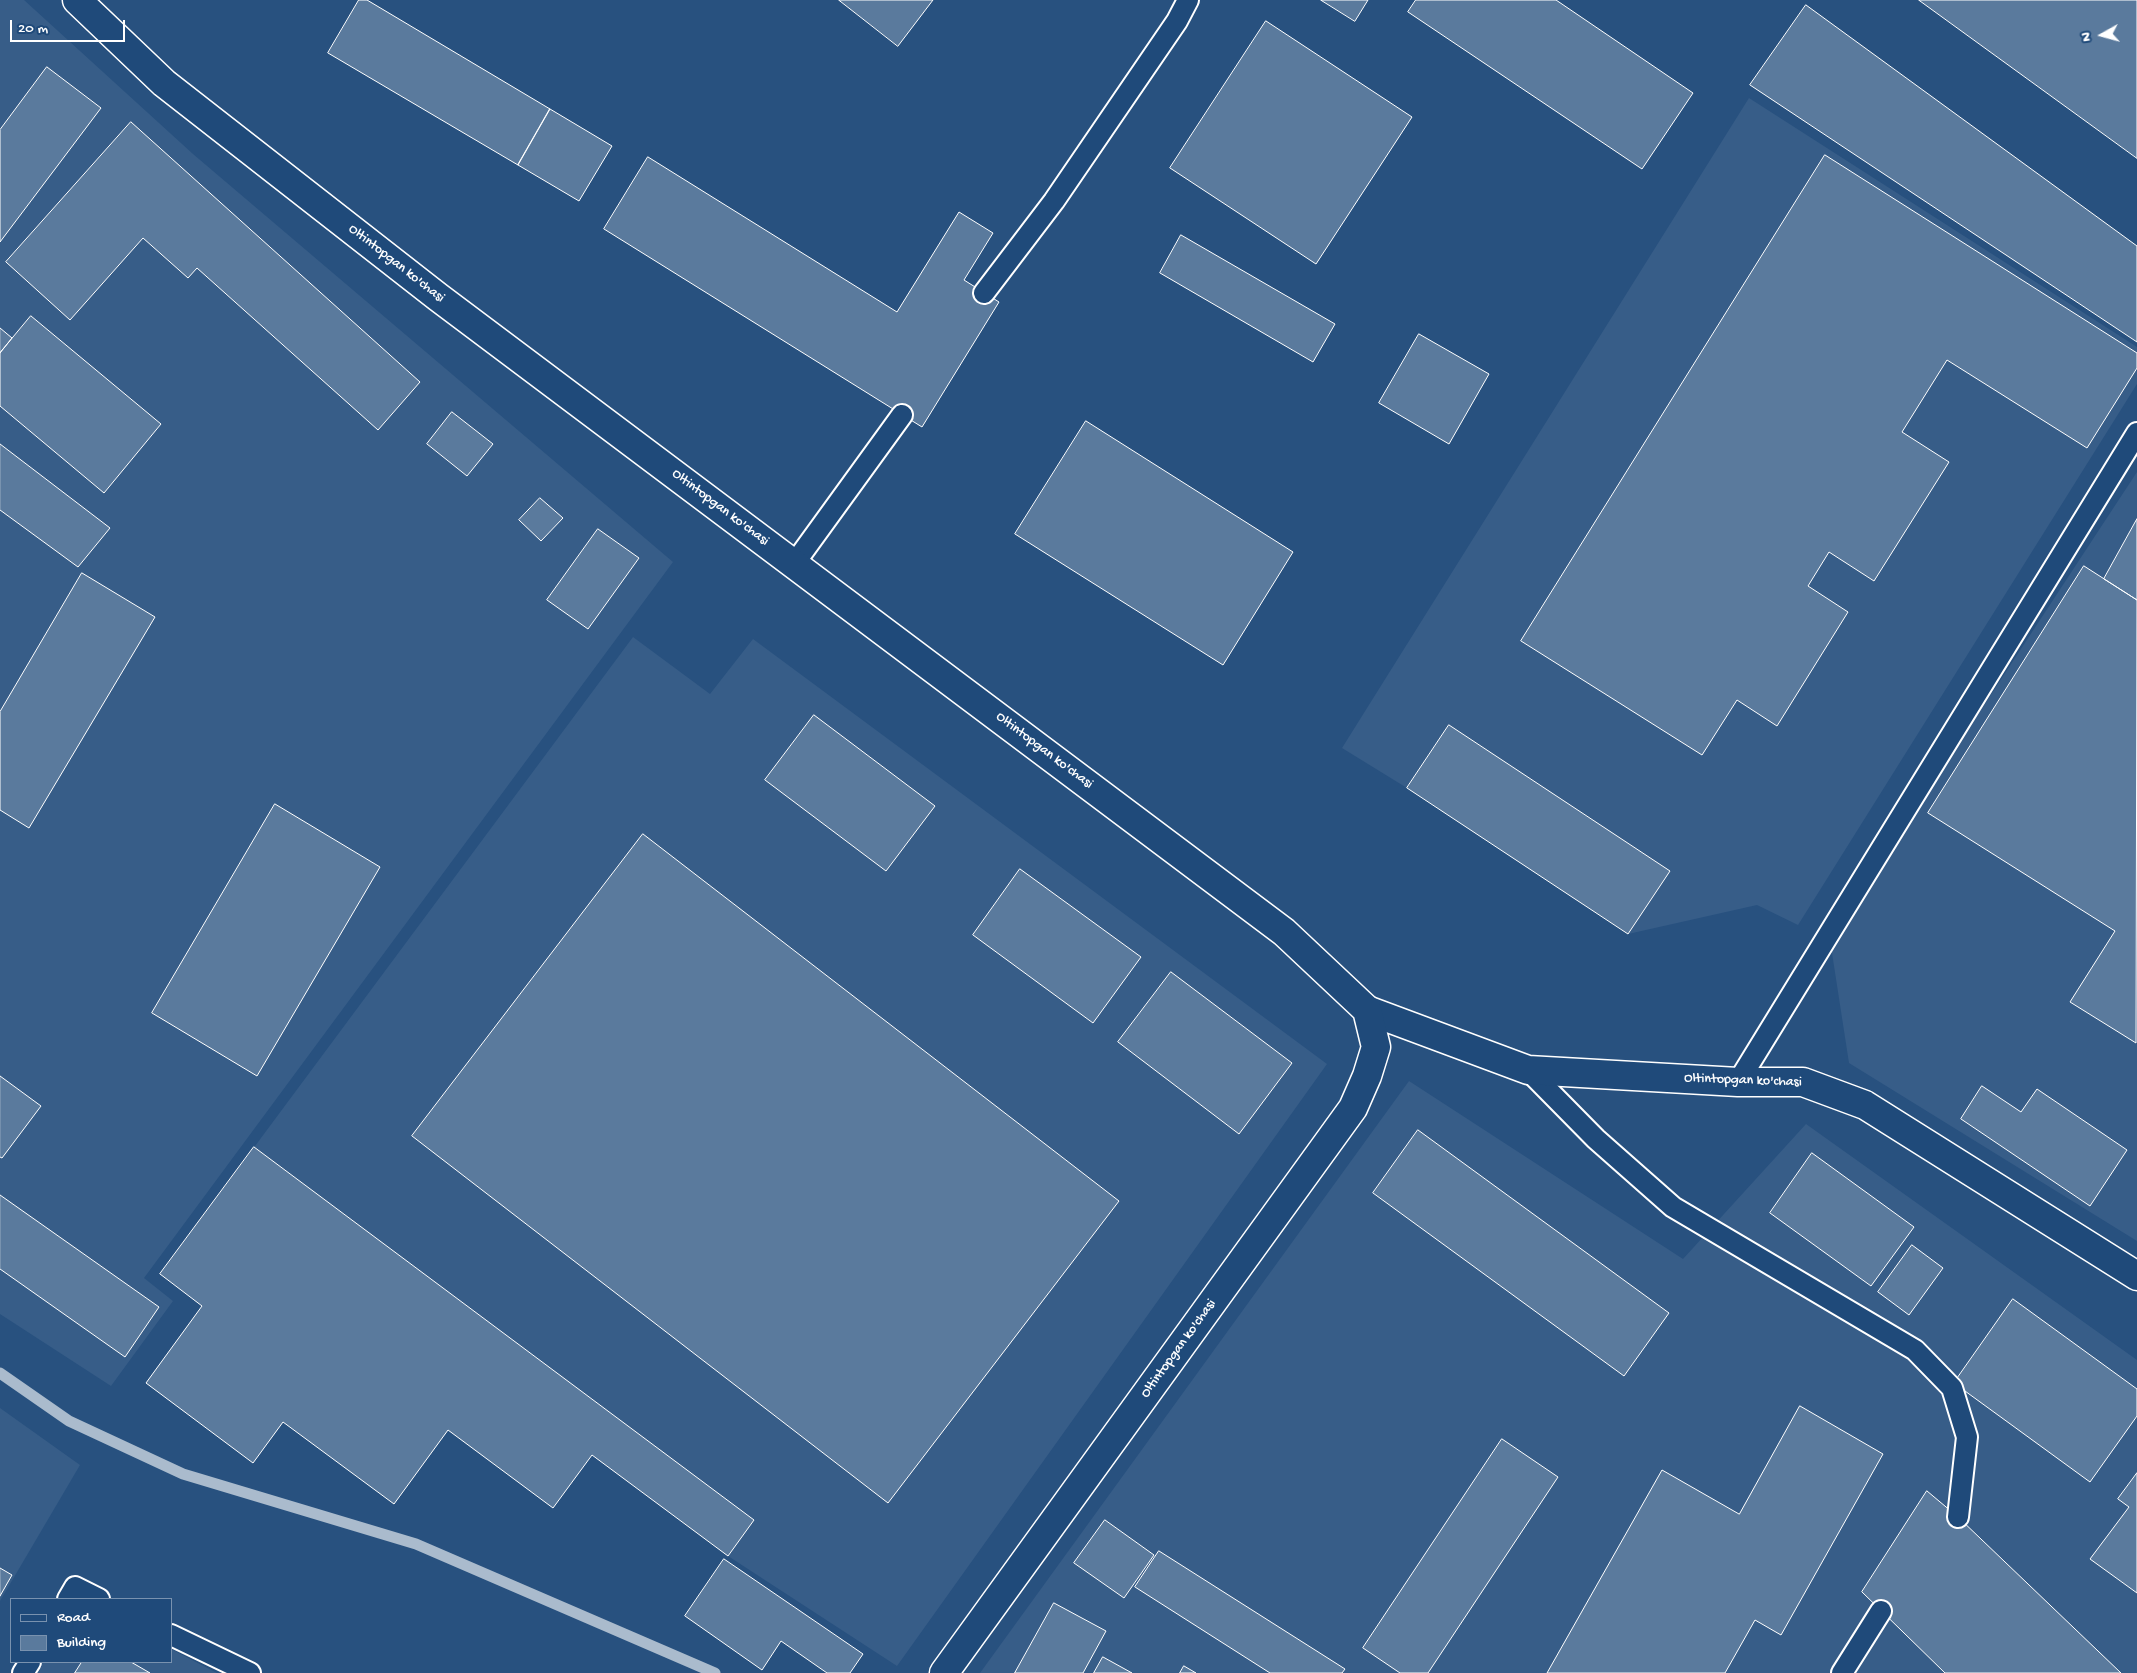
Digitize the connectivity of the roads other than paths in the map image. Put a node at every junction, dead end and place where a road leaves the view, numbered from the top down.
1 (77, 0) edge
2 (1188, 0) edge
3 (984, 293) dead end
4 (902, 415) dead end
5 (2137, 433) edge
6 (794, 564) junction
7 (1367, 1010) junction
8 (1528, 1070) junction
9 (1738, 1082) junction
10 (2137, 1276) edge
11 (1958, 1517) dead end
12 (69, 1598) edge
13 (97, 1598) edge
14 (1881, 1611) dead end
15 (172, 1634) edge
16 (250, 1673) edge
17 (944, 1673) edge
18 (1842, 1673) edge

1 - 6 street, Oltintopgan ko'chasi
2 - 3 lane
4 - 6 lane
5 - 9 lane
6 - 7 street, Oltintopgan ko'chasi
7 - 8 street, Oltintopgan ko'chasi
7 - 17 street, Oltintopgan ko'chasi
8 - 9 street, Oltintopgan ko'chasi
8 - 11 lane
9 - 10 street, Oltintopgan ko'chasi
12 - 13 lane
14 - 18 lane
15 - 16 lane

